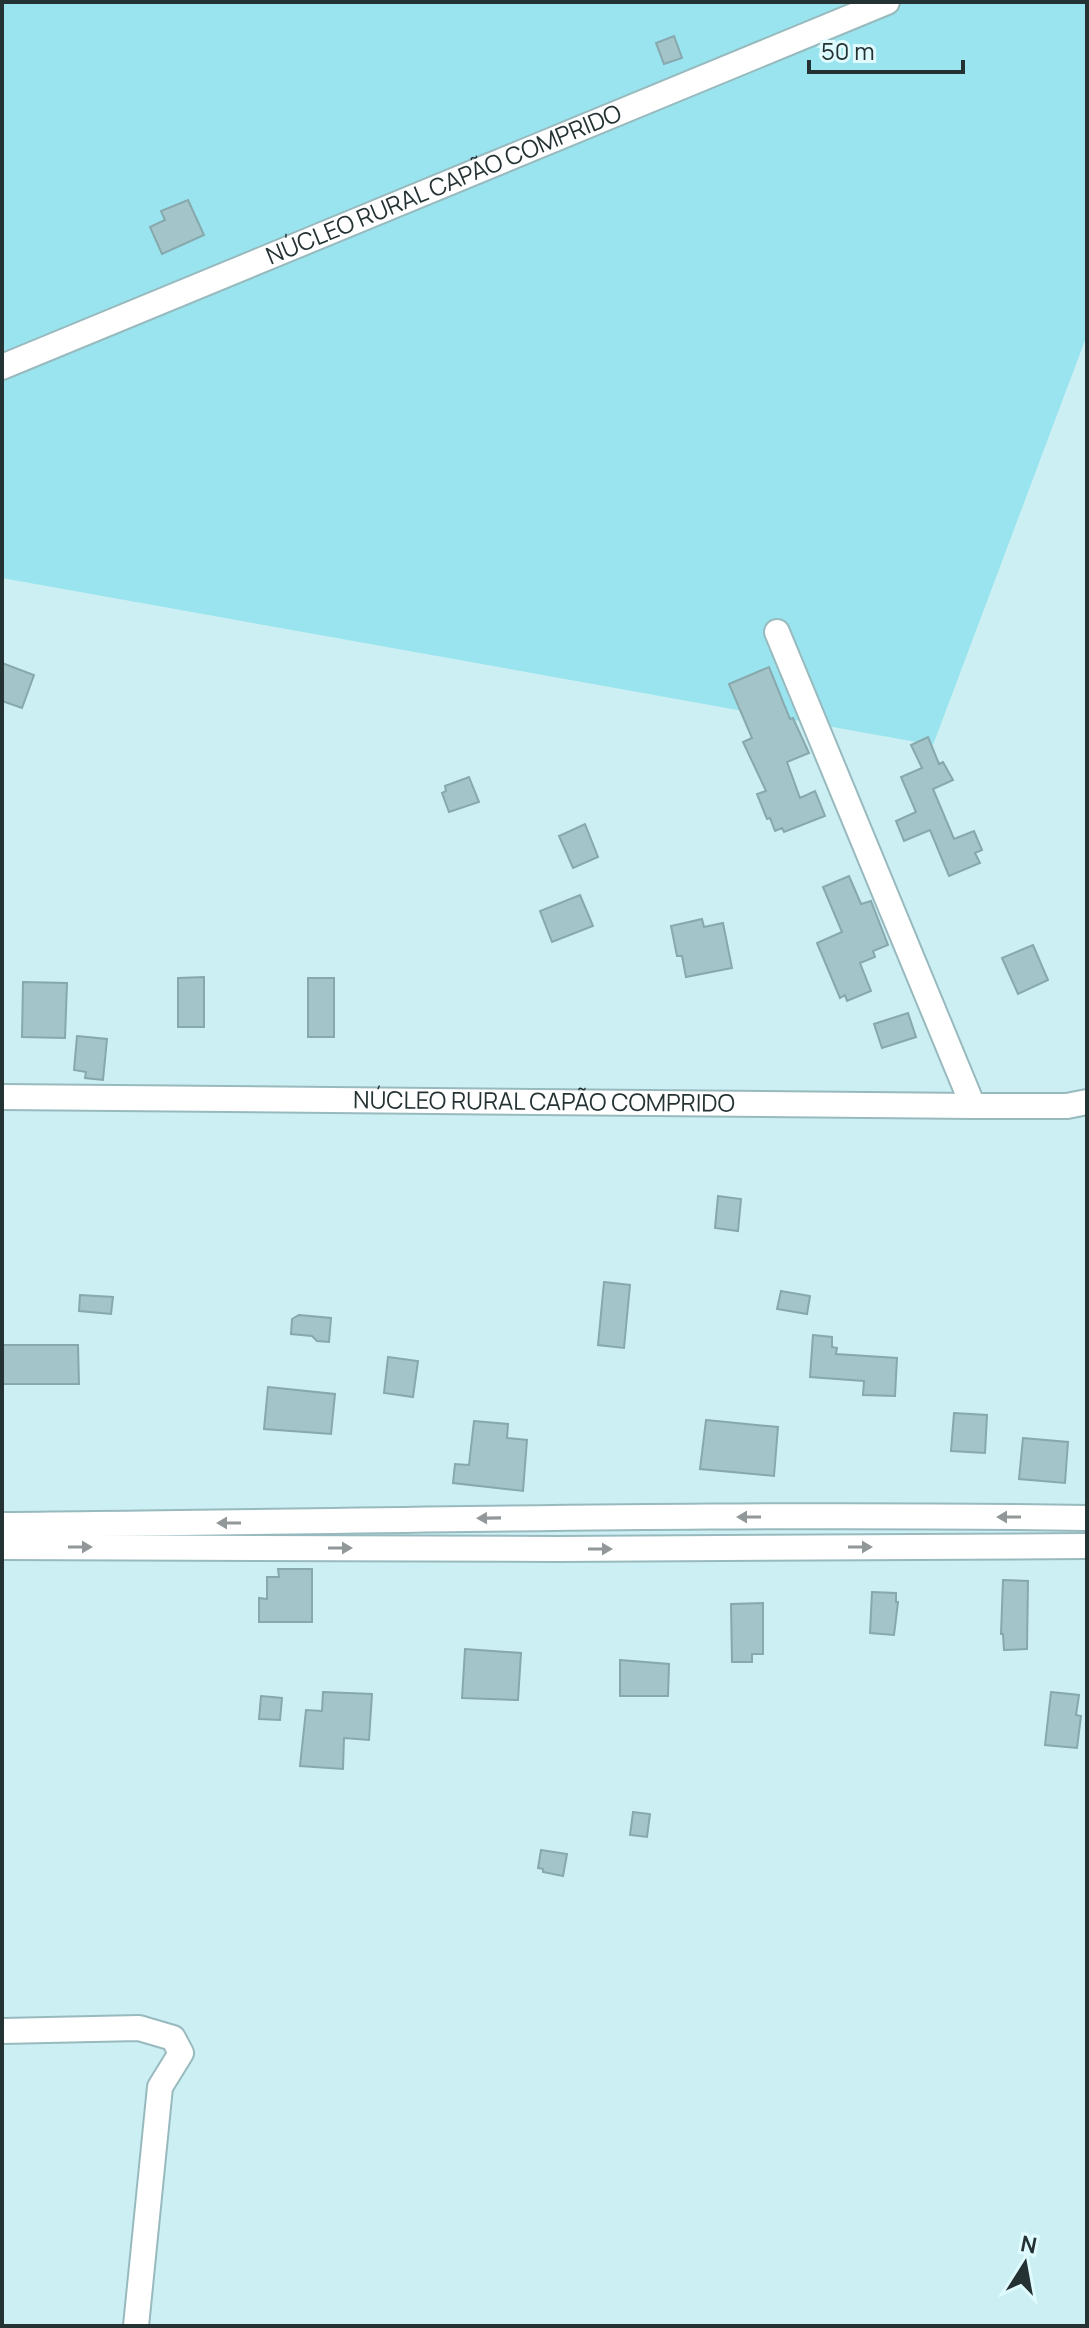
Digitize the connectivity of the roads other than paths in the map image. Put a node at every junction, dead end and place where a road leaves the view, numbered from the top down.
1 (887, 2) edge
2 (2, 367) edge
3 (777, 632) dead end
4 (2, 1097) edge
5 (1087, 1102) edge
6 (973, 1106) junction
7 (675, 1517) junction
8 (1087, 1518) edge
9 (2, 1525) edge
10 (1087, 1546) edge
11 (2, 1547) edge
12 (676, 1548) junction
13 (2, 2031) edge
14 (136, 2326) edge

1 - 2 street, NÚCLEO RURAL CAPÃO COMPRIDO
3 - 6 street
4 - 6 street, NÚCLEO RURAL CAPÃO COMPRIDO
5 - 6 street, NÚCLEO RURAL CAPÃO COMPRIDO
8 -> 7 street
7 -> 9 street
7 - 12 street
12 -> 10 street
11 -> 12 street
13 - 14 street

